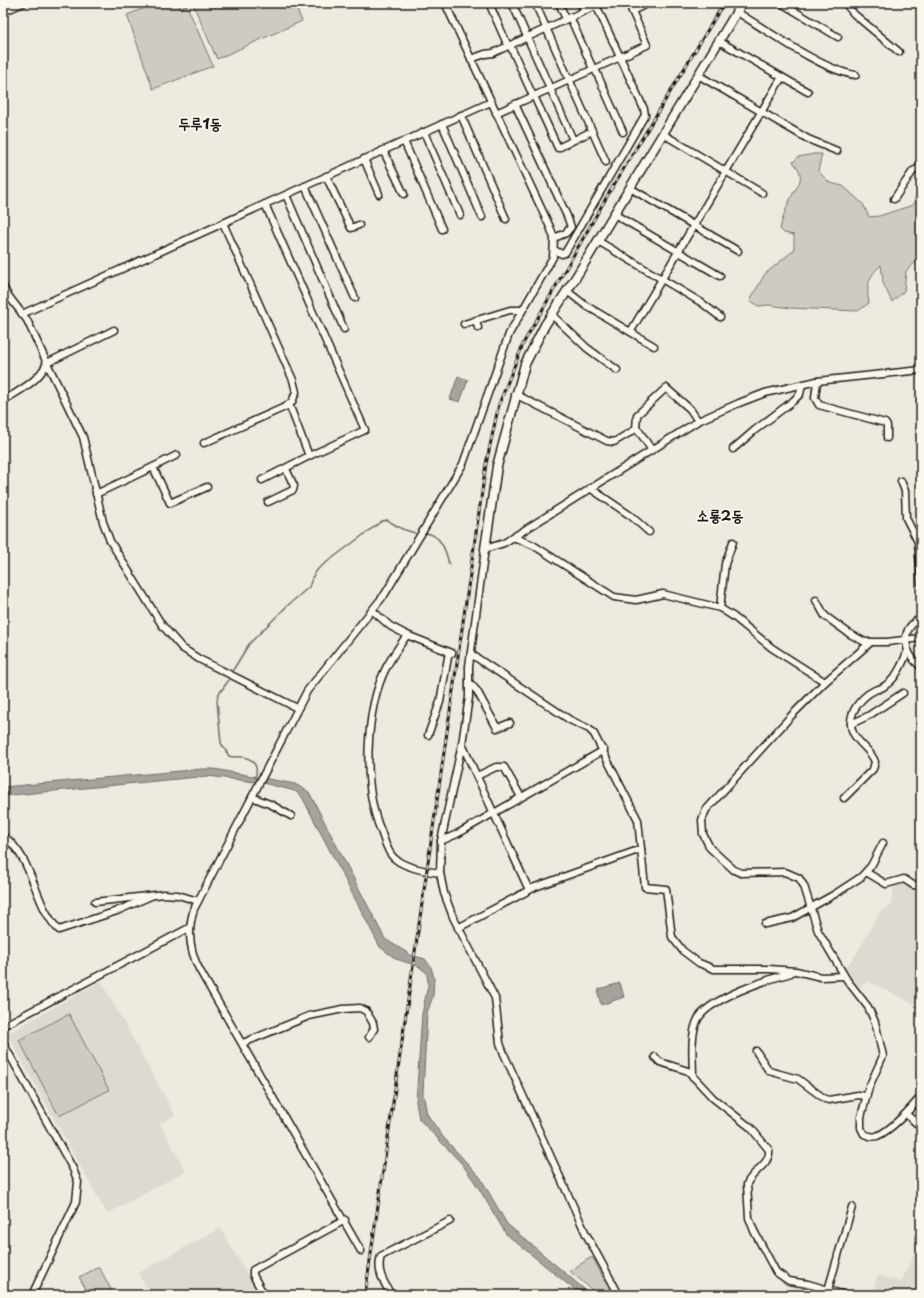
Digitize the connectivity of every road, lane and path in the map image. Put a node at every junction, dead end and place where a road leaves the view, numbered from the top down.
1 (23, 3) edge
2 (445, 3) edge
3 (489, 3) edge
4 (512, 3) edge
5 (535, 3) edge
6 (559, 3) edge
7 (581, 3) edge
8 (629, 3) edge
9 (649, 3) edge
10 (742, 3) edge
11 (781, 3) edge
12 (844, 3) edge
13 (599, 4) edge
14 (584, 11) junction
15 (632, 11) junction
16 (3, 12) edge
17 (736, 12) junction
18 (568, 18) junction
19 (545, 29) junction
20 (838, 36) dead end
21 (527, 37) junction
22 (719, 40) junction
23 (509, 45) junction
24 (899, 52) dead end
25 (620, 57) junction
26 (471, 60) junction
27 (594, 69) junction
28 (698, 75) junction
29 (856, 75) dead end
30 (782, 77) junction
31 (569, 80) junction
32 (550, 89) junction
33 (808, 92) dead end
34 (534, 96) junction
35 (491, 102) junction
36 (515, 104) junction
37 (762, 111) junction
38 (496, 113) junction
39 (461, 115) junction
40 (442, 124) junction
41 (592, 131) junction
42 (424, 132) junction
43 (623, 132) dead end
44 (663, 134) junction
45 (573, 140) junction
46 (404, 141) junction
47 (383, 150) junction
48 (837, 152) dead end
49 (364, 159) junction
50 (606, 162) dead end
51 (921, 167) edge
52 (725, 171) junction
53 (326, 176) junction
54 (305, 186) junction
55 (630, 188) junction
56 (762, 193) dead end
57 (379, 194) dead end
58 (404, 194) dead end
59 (286, 195) junction
60 (894, 198) dead end
61 (265, 204) junction
62 (614, 214) junction
63 (460, 215) dead end
64 (482, 217) dead end
65 (506, 219) dead end
66 (223, 223) junction
67 (359, 224) dead end
68 (693, 225) junction
69 (442, 229) dead end
70 (554, 238) junction
71 (598, 241) junction
72 (554, 250) junction
73 (738, 251) dead end
74 (678, 252) junction
75 (720, 276) dead end
76 (662, 278) junction
77 (3, 286) edge
78 (567, 291) junction
79 (355, 298) dead end
80 (522, 310) junction
81 (22, 314) junction
82 (552, 315) junction
83 (720, 316) dead end
84 (476, 320) junction
85 (464, 324) dead end
86 (478, 328) dead end
87 (344, 329) dead end
88 (114, 330) dead end
89 (631, 331) junction
90 (654, 346) dead end
91 (47, 363) junction
92 (617, 370) dead end
93 (921, 370) edge
94 (817, 380) junction
95 (802, 384) junction
96 (515, 394) junction
97 (3, 401) edge
98 (289, 404) junction
99 (698, 421) junction
100 (636, 429) junction
101 (887, 438) dead end
102 (204, 443) dead end
103 (651, 449) junction
104 (733, 449) dead end
105 (177, 455) dead end
106 (309, 456) junction
107 (153, 467) junction
108 (286, 469) junction
109 (262, 480) dead end
110 (901, 481) dead end
111 (207, 487) dead end
112 (590, 488) junction
113 (96, 494) junction
114 (268, 502) dead end
115 (649, 532) dead end
116 (513, 537) junction
117 (733, 542) dead end
118 (485, 549) junction
119 (921, 583) edge
120 (816, 600) dead end
121 (720, 608) junction
122 (373, 611) junction
123 (921, 618) edge
124 (407, 635) junction
125 (921, 638) edge
126 (907, 640) junction
127 (871, 642) junction
128 (908, 652) junction
129 (471, 654) junction
130 (921, 667) edge
131 (469, 682) junction
132 (825, 682) junction
133 (903, 693) dead end
134 (297, 708) junction
135 (510, 723) dead end
136 (851, 724) junction
137 (428, 735) dead end
138 (462, 744) junction
139 (604, 750) junction
140 (477, 776) junction
141 (252, 797) junction
142 (521, 797) junction
143 (844, 798) dead end
144 (494, 812) junction
145 (291, 816) dead end
146 (3, 836) edge
147 (441, 841) junction
148 (883, 843) dead end
149 (641, 849) junction
150 (866, 872) junction
151 (440, 873) junction
152 (921, 886) edge
153 (529, 890) junction
154 (151, 896) junction
155 (198, 901) junction
156 (95, 902) dead end
157 (811, 909) junction
158 (765, 924) dead end
159 (188, 928) junction
160 (458, 928) junction
161 (796, 971) junction
162 (844, 976) junction
163 (3, 1026) edge
164 (369, 1037) dead end
165 (3, 1043) edge
166 (243, 1043) junction
167 (756, 1050) dead end
168 (655, 1057) dead end
169 (693, 1077) junction
170 (866, 1096) junction
171 (921, 1096) edge
172 (906, 1114) junction
173 (921, 1127) edge
174 (852, 1208) dead end
175 (344, 1220) junction
176 (450, 1221) dead end
177 (361, 1251) dead end
178 (828, 1290) junction
179 (32, 1295) edge
180 (264, 1295) edge
181 (391, 1295) edge
182 (619, 1295) edge
183 (845, 1295) edge

1 - 16 street
2 - 26 street
3 - 23 street
4 - 21 street
5 - 19 street
6 - 18 street
7 - 14 street
8 - 15 street
9 - 15 street
10 - 17 main road
11 - 20 street
12 - 24 street
13 - 14 street
13 - 25 street
14 - 18 street
15 - 25 street
17 - 22 main road
17 - 29 street
18 - 19 street
18 - 27 street
19 - 21 street
19 - 31 street
21 - 23 street
21 - 32 street
22 - 28 main road
22 - 30 street
23 - 26 street
23 - 34 street
25 - 27 street
25 - 72 street
26 - 35 street
27 - 31 street
27 - 43 street
28 - 37 street
28 - 44 main road
30 - 33 street
30 - 37 street
31 - 32 street
31 - 41 street
32 - 34 street
32 - 45 street
34 - 36 street
34 - 45 street
35 - 38 street
35 - 39 street
36 - 38 street
36 - 70 street
37 - 48 street
37 - 52 street
38 - 70 street
39 - 40 street
39 - 65 street
40 - 42 street
40 - 64 street
41 - 45 street
41 - 50 street
42 - 46 street
42 - 63 street
44 - 52 street
44 - 55 main road
46 - 47 street
46 - 69 street
47 - 49 street
47 - 58 street
49 - 53 street
49 - 57 street
51 - 60 street
52 - 56 street
52 - 68 street
53 - 54 street
53 - 67 street
54 - 59 street
54 - 79 street
55 - 62 main road
55 - 68 street
59 - 61 street
59 - 87 street
61 - 66 street
61 - 106 street
62 - 71 main road
62 - 74 street
66 - 81 street
66 - 98 street
68 - 73 street
68 - 74 street
70 - 72 street
71 - 76 street
71 - 78 main road
72 - 80 street
74 - 75 street
74 - 76 street
76 - 83 street
76 - 89 street
77 - 81 street
78 - 82 main road
78 - 89 street
80 - 84 street
80 - 122 street
81 - 91 street
82 - 92 street
82 - 96 main road
84 - 85 street
84 - 86 street
88 - 91 street
89 - 90 street
91 - 97 street
91 - 113 street
93 - 94 street
94 - 95 street
94 - 101 street
95 - 99 street
95 - 104 street
96 - 100 street
96 - 118 main road
98 - 102 street
98 - 106 street
99 - 100 street
99 - 103 street
100 - 103 street
103 - 112 street
105 - 107 street
106 - 108 street
107 - 111 street
107 - 113 street
108 - 109 street
108 - 114 street
110 - 119 street
112 - 115 street
112 - 116 street
113 - 134 street
116 - 118 street
116 - 121 street
117 - 121 street
118 - 129 street
120 - 127 street
121 - 132 street
122 - 124 street
122 - 134 street
123 - 126 street
124 - 137 street
124 - 151 street
125 - 126 street
126 - 127 street
126 - 128 street
127 - 132 street
128 - 130 street
128 - 136 street
129 - 131 street
129 - 139 street
131 - 135 street
131 - 138 street
132 - 157 street
133 - 136 street
134 - 141 street
136 - 143 street
138 - 140 street
138 - 147 street
139 - 142 street
139 - 149 street
140 - 142 street
140 - 144 street
141 - 145 street
141 - 155 street
142 - 144 street
144 - 147 street
144 - 153 street
146 - 154 street
147 - 151 street
148 - 150 street
149 - 153 street
149 - 161 street
150 - 152 street
150 - 157 street
151 - 160 street
153 - 160 street
154 - 155 street
154 - 156 street
155 - 159 street
157 - 158 street
157 - 162 street
159 - 163 street
159 - 166 street
160 - 182 street
161 - 162 street
161 - 169 street
162 - 170 street
164 - 166 street
165 - 179 street
166 - 175 street
167 - 170 street
168 - 169 street
169 - 178 street
170 - 172 street
171 - 172 street
172 - 173 street
174 - 178 street
175 - 177 street
175 - 180 street
176 - 181 street
178 - 183 street

